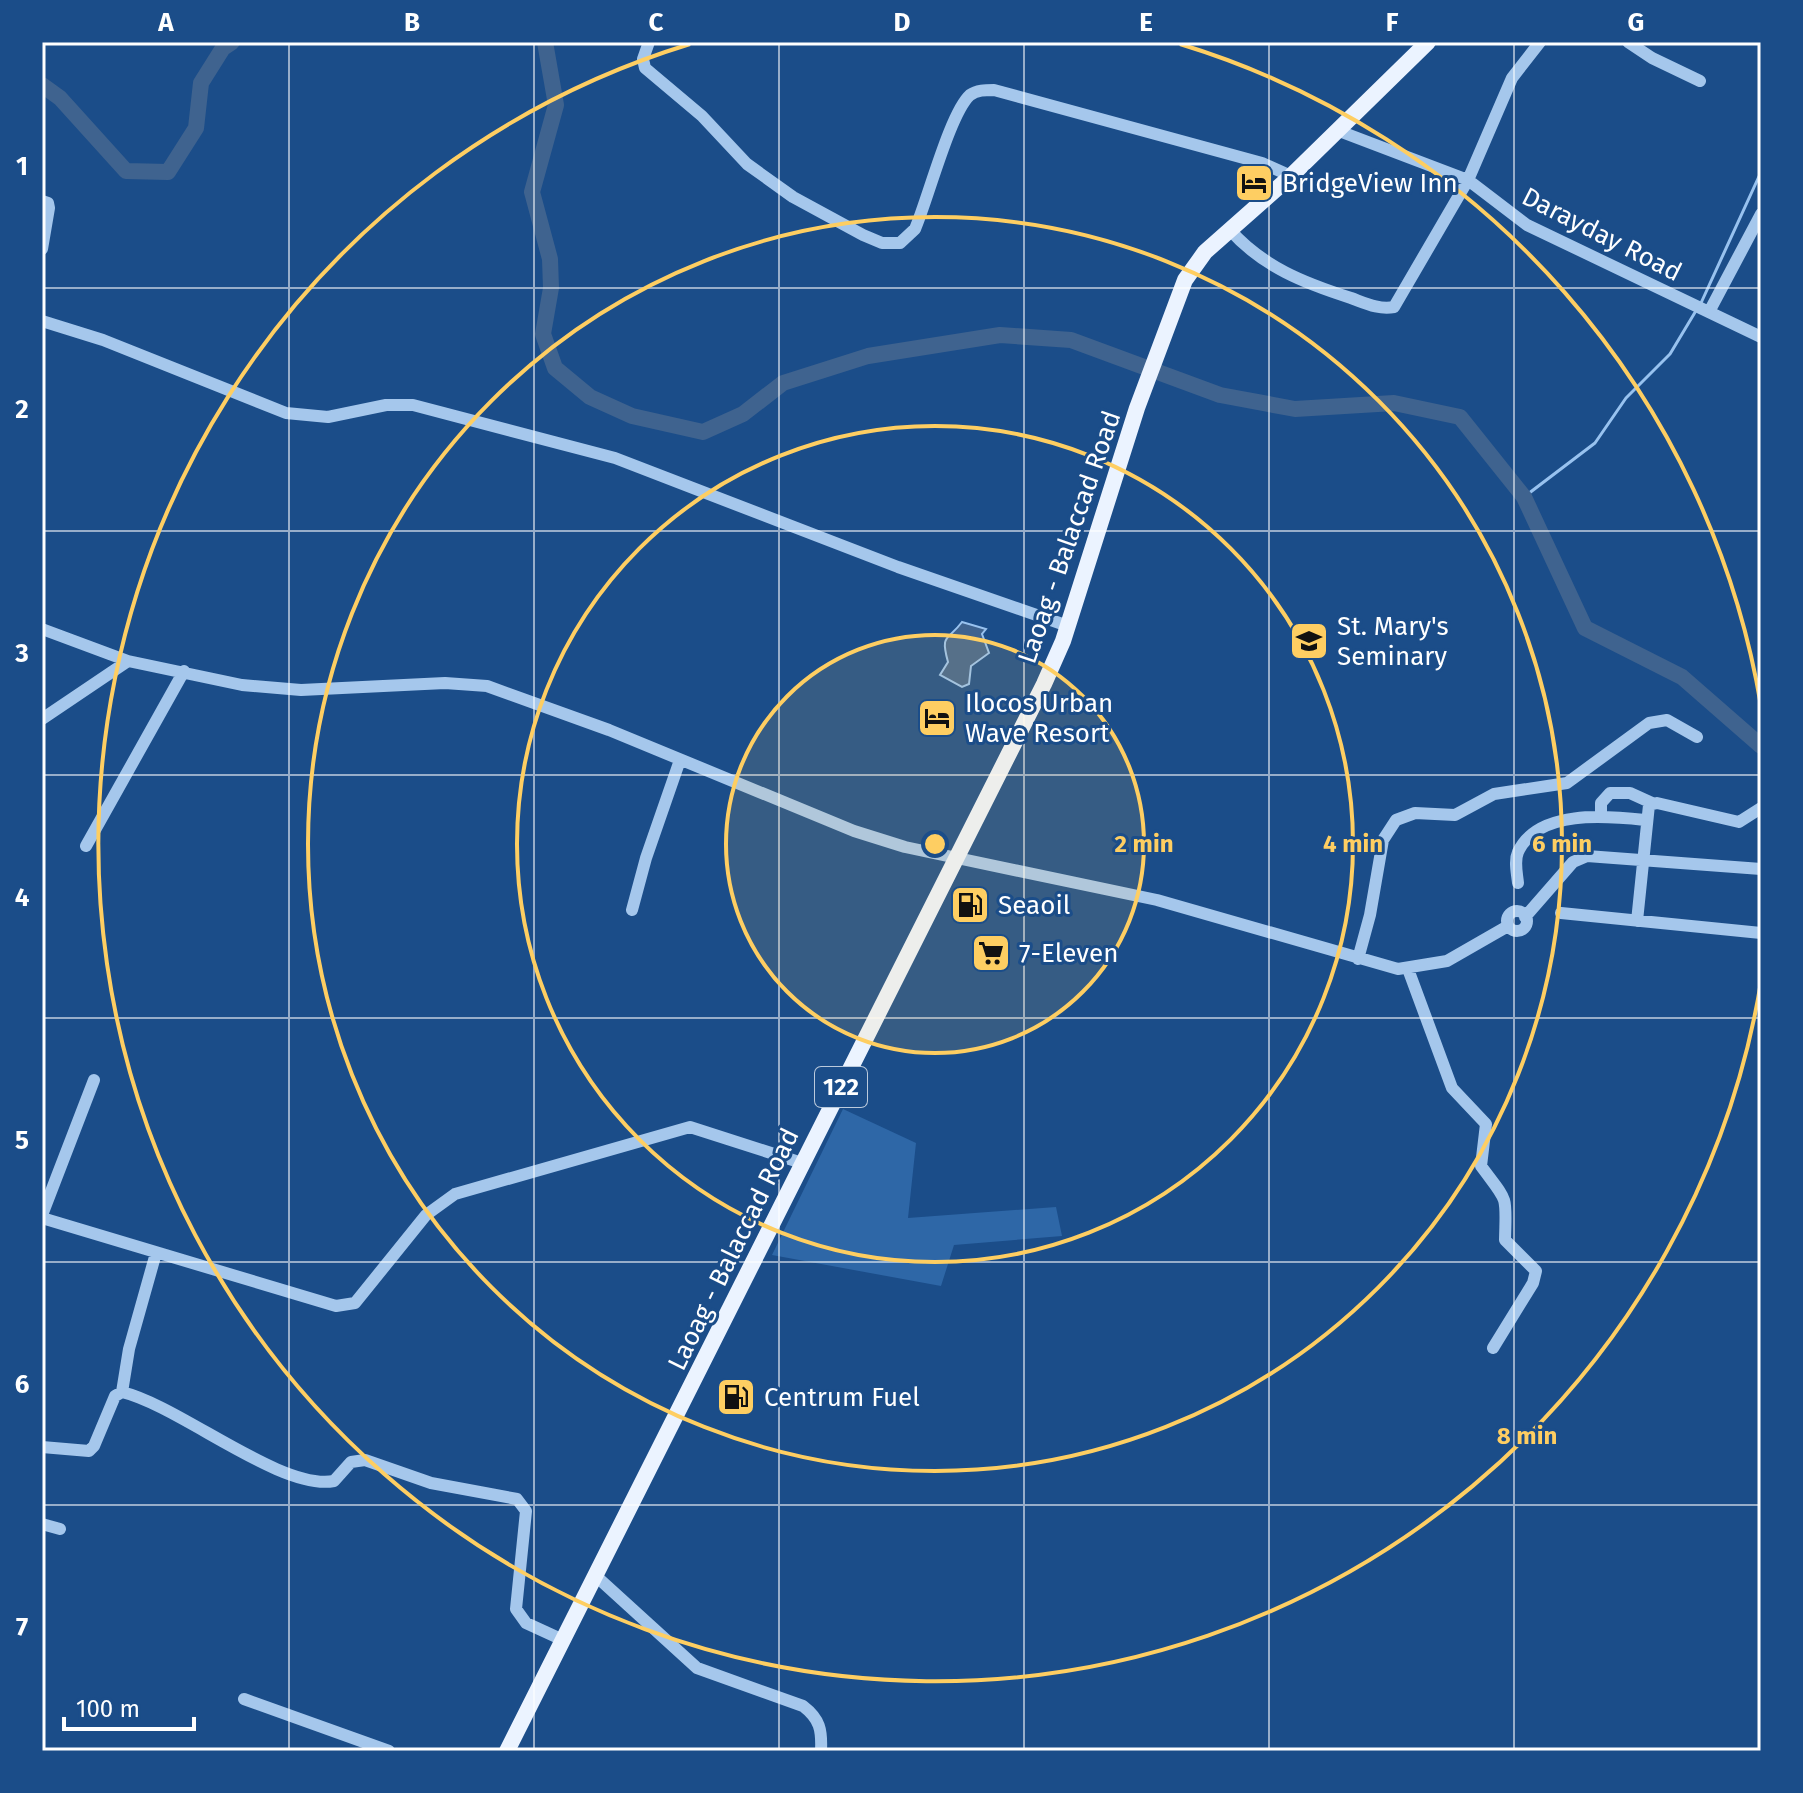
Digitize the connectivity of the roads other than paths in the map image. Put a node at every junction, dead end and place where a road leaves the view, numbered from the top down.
1 (649, 42) edge
2 (1428, 42) edge
3 (1540, 42) edge
4 (1628, 42) edge
5 (1700, 81) dead end
6 (1339, 131) junction
7 (1291, 176) junction
8 (1468, 180) junction
9 (42, 201) edge
10 (1761, 214) edge
11 (1230, 230) junction
12 (42, 249) edge
13 (1707, 310) junction
14 (42, 321) edge
15 (1761, 337) edge
16 (1068, 626) junction
17 (42, 629) edge
18 (128, 661) junction
19 (184, 671) junction
20 (42, 719) edge
21 (1697, 737) dead end
22 (680, 760) junction
23 (1652, 803) junction
24 (1761, 808) edge
25 (1601, 816) junction
26 (1645, 820) junction
27 (86, 846) dead end
28 (1642, 859) junction
29 (957, 860) junction
30 (1761, 869) edge
31 (1518, 883) dead end
32 (632, 910) dead end
33 (1561, 913) dead end
34 (1637, 921) junction
35 (1761, 933) edge
36 (1358, 959) junction
37 (1408, 969) junction
38 (94, 1080) dead end
39 (802, 1163) junction
40 (42, 1216) edge
41 (156, 1253) junction
42 (1493, 1348) dead end
43 (122, 1392) junction
44 (42, 1447) edge
45 (42, 1524) edge
46 (60, 1529) dead end
47 (597, 1577) junction
48 (563, 1640) junction
49 (244, 1699) dead end
50 (511, 1750) edge
51 (389, 1751) edge
52 (821, 1751) edge

1 - 7 street
2 - 6 main road, Laoag - Balaccad Road / 122
3 - 8 street
4 - 5 street
6 - 7 main road, Laoag - Balaccad Road / 122
6 - 8 street, Darayday Road
7 - 11 main road, Laoag - Balaccad Road / 122
8 - 11 street
8 - 13 street, Darayday Road
9 - 12 street
10 - 13 street
11 - 16 main road, Laoag - Balaccad Road / 122
13 - 15 street, Darayday Road
14 - 16 street
16 - 29 main road, Laoag - Balaccad Road / 122
17 - 18 street
18 - 19 street
18 - 20 street
19 - 22 street
19 - 27 street
21 - 36 street
22 - 29 street
22 - 32 street
23 - 24 street
23 - 25 street
23 - 26 street
25 - 26 street
25 - 31 street
26 - 28 street
28 - 30 street
28 - 34 street
28 - 37 street
29 - 36 street
29 - 39 main road, Laoag - Balaccad Road / 122
33 - 34 street
34 - 35 street
36 - 37 street
37 - 42 street
38 - 40 street
39 - 41 street
39 - 47 main road, Laoag - Balaccad Road / 122
40 - 41 street
41 - 43 street
43 - 44 street
43 - 48 street
45 - 46 street
47 - 48 main road, Laoag - Balaccad Road / 122
47 - 52 street
48 - 50 main road, Laoag - Balaccad Road / 122
49 - 51 street

